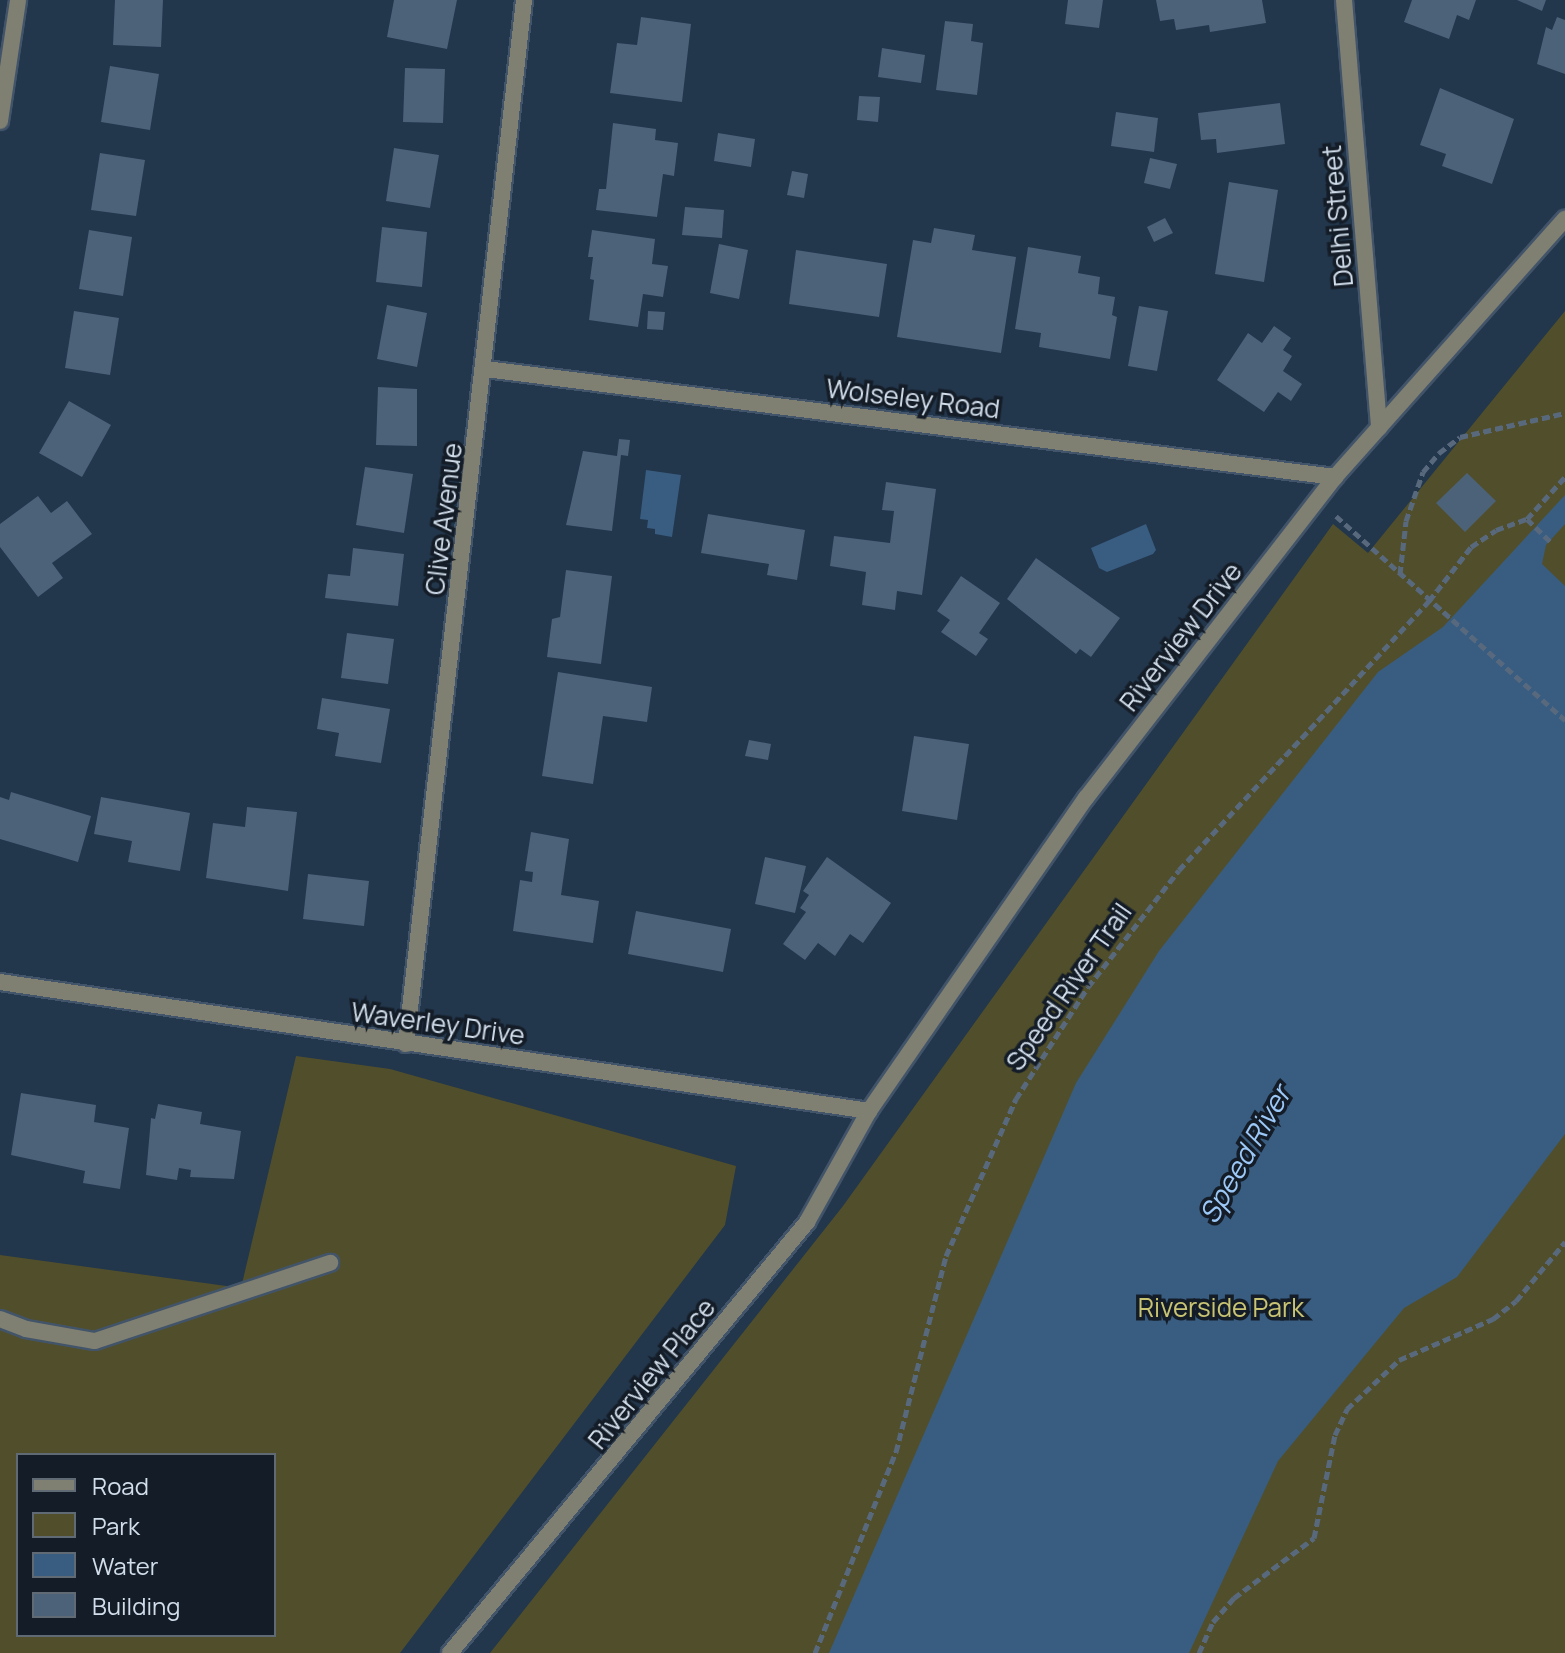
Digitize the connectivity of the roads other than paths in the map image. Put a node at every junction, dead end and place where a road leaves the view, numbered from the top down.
1 (18, 0) edge
2 (524, 0) edge
3 (1344, 0) edge
4 (0, 121) edge
5 (1565, 219) edge
6 (486, 369) junction
7 (1379, 428) junction
8 (1335, 477) junction
9 (0, 982) edge
10 (406, 1044) junction
11 (869, 1111) junction
12 (330, 1263) dead end
13 (0, 1319) edge
14 (450, 1653) edge

1 - 4 street
2 - 6 street, Clive Avenue
3 - 7 street, Delhi Street
5 - 7 street, Riverview Drive
6 - 8 street, Wolseley Road
6 - 10 street, Clive Avenue
7 - 8 street, Riverview Drive
8 - 11 street, Riverview Drive
9 - 10 street, Waverley Drive
10 - 11 street, Waverley Drive
11 - 14 street, Riverview Place
12 - 13 street

